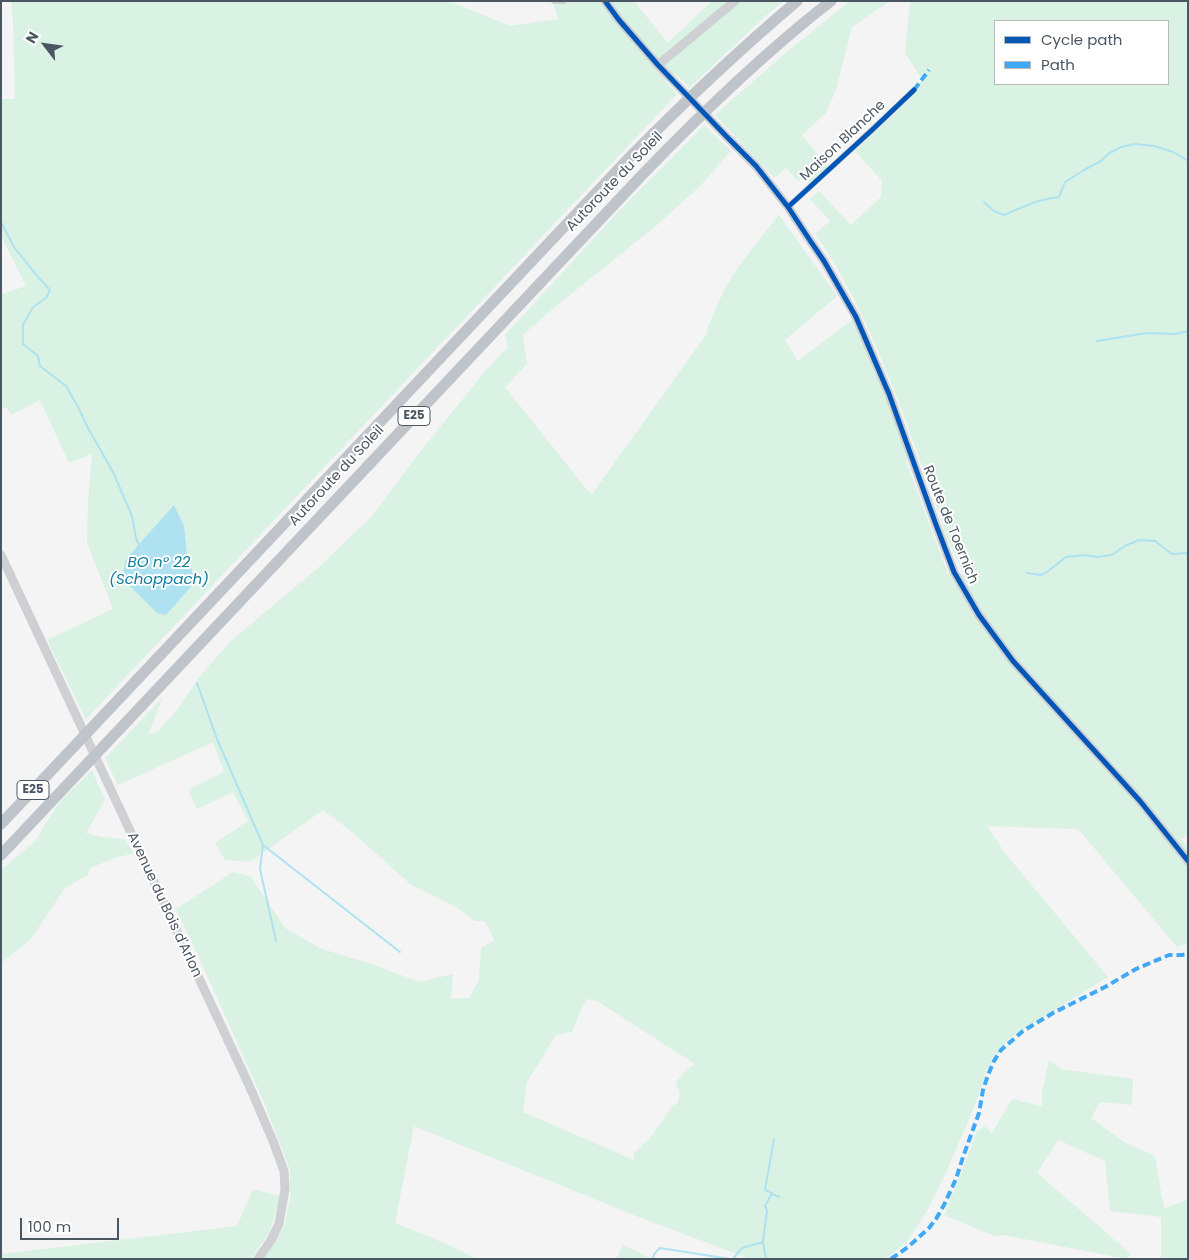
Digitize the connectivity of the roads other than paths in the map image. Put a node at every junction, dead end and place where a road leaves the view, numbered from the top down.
1 (554, 1) edge
2 (564, 1) edge
3 (605, 1) edge
4 (798, 1) edge
5 (831, 1) edge
6 (733, 2) edge
7 (658, 65) junction
8 (914, 90) dead end
9 (788, 208) junction
10 (1, 555) edge
11 (1, 824) edge
12 (1, 855) edge
13 (1188, 861) edge
14 (258, 1259) edge

1 - 2 street
3 - 7 main road
4 - 11 highway, Autoroute du Soleil / E25
5 - 12 highway, Autoroute du Soleil / E25
6 - 7 main road
7 - 9 main road, Route de Toernich
8 - 9 street, Maison Blanche
9 - 13 main road, Route de Toernich
10 - 14 main road, Avenue du Bois d'Arlon

